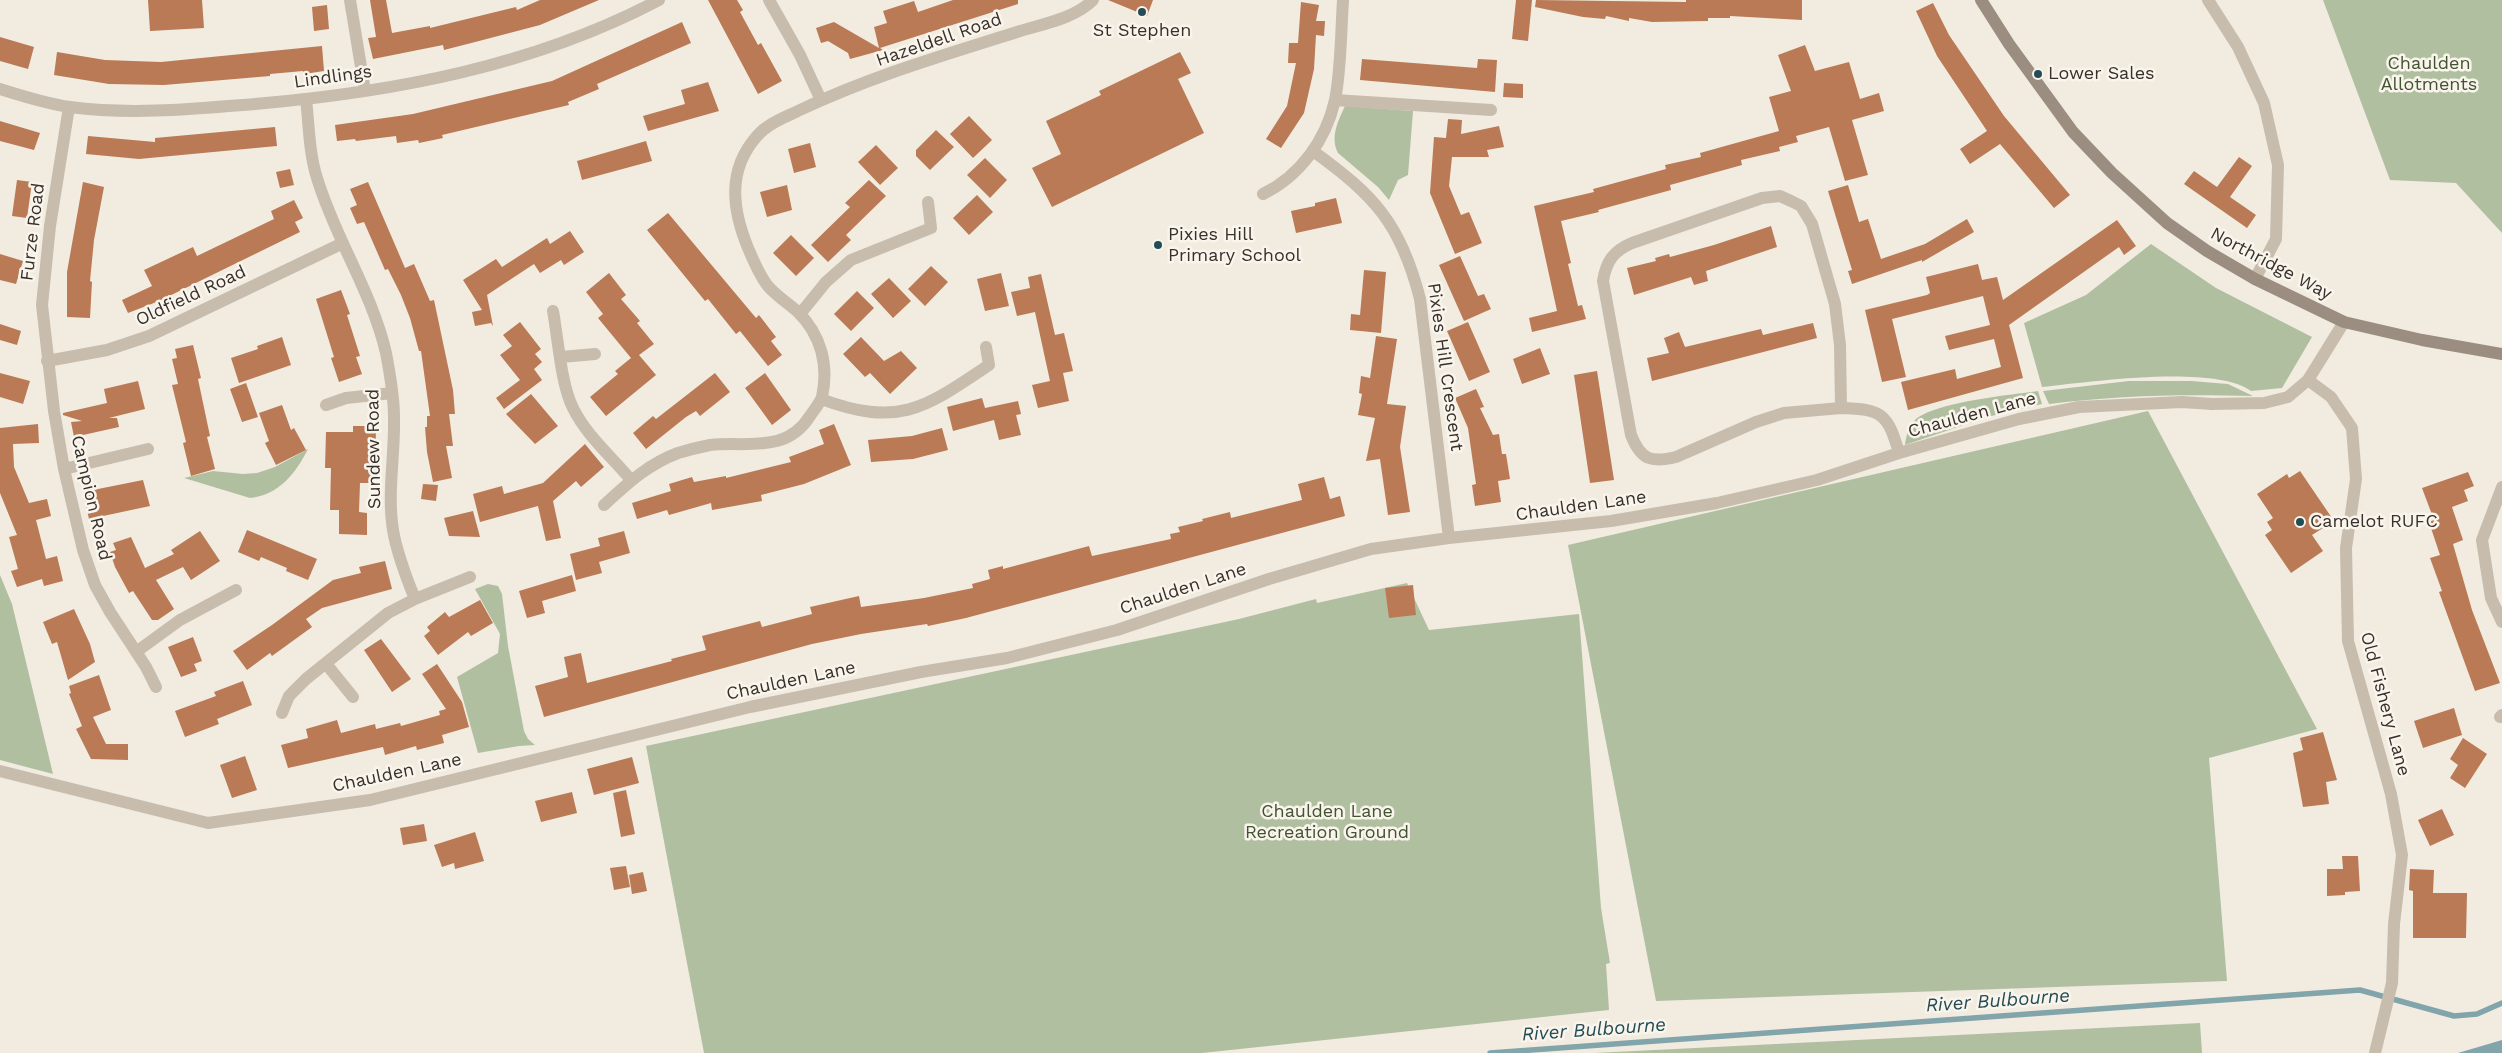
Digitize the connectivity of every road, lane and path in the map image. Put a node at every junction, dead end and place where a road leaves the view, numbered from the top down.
1 (350, 0) edge
2 (659, 0) edge
3 (769, 0) edge
4 (1093, 0) edge
5 (1344, 0) edge
6 (1981, 0) edge
7 (2208, 0) edge
8 (0, 89) edge
9 (365, 91) junction
10 (306, 99) junction
11 (821, 100) junction
12 (1335, 100) junction
13 (69, 107) junction
14 (1491, 110) dead end
15 (1313, 151) junction
16 (1263, 194) dead end
17 (928, 202) dead end
18 (343, 243) junction
19 (2255, 279) junction
20 (553, 310) dead end
21 (800, 314) junction
22 (2344, 322) junction
23 (986, 347) dead end
24 (595, 354) dead end
25 (2502, 354) edge
26 (562, 357) junction
27 (47, 361) junction
28 (2308, 380) junction
29 (392, 393) junction
30 (822, 399) junction
31 (326, 404) dead end
32 (1841, 408) junction
33 (148, 449) dead end
34 (1899, 453) junction
35 (64, 469) junction
36 (631, 480) junction
37 (2502, 487) edge
38 (604, 505) dead end
39 (1449, 538) junction
40 (470, 577) dead end
41 (236, 590) dead end
42 (415, 599) junction
43 (2502, 622) edge
44 (136, 652) junction
45 (327, 665) junction
46 (156, 687) dead end
47 (353, 697) dead end
48 (282, 713) dead end
49 (0, 771) edge
50 (2375, 1053) edge

1 - 9 street
2 - 9 street, Lindlings
3 - 11 street
4 - 11 street, Hazeldell Road
5 - 12 street
6 - 19 street, Northridge Way
7 - 19 street
8 - 13 street, Lindlings
9 - 10 street, Lindlings
10 - 13 street, Lindlings
10 - 18 street, Sundew Road
11 - 21 street, Hazeldell Road
12 - 14 street
12 - 15 street
13 - 27 street, Furze Road
15 - 16 street
15 - 39 street, Pixies Hill Crescent
17 - 21 street
18 - 27 street, Oldfield Road
18 - 29 street, Sundew Road
19 - 22 street, Northridge Way
20 - 26 street
21 - 30 street, Hazeldell Road
22 - 25 street, Northridge Way
22 - 28 street, Chaulden Lane
23 - 30 street
24 - 26 street
26 - 36 street
27 - 35 street, Campion Road
28 - 34 street, Chaulden Lane
28 - 50 street, Old Fishery Lane
29 - 31 street
29 - 42 street, Sundew Road
30 - 36 street
32 - 32 street
32 - 34 street
33 - 35 street
34 - 39 street, Chaulden Lane
35 - 44 street, Campion Road
36 - 38 street
37 - 43 street
39 - 49 street, Chaulden Lane
40 - 42 street
41 - 44 street
42 - 45 street
44 - 46 street, Campion Road
45 - 47 street
45 - 48 street

